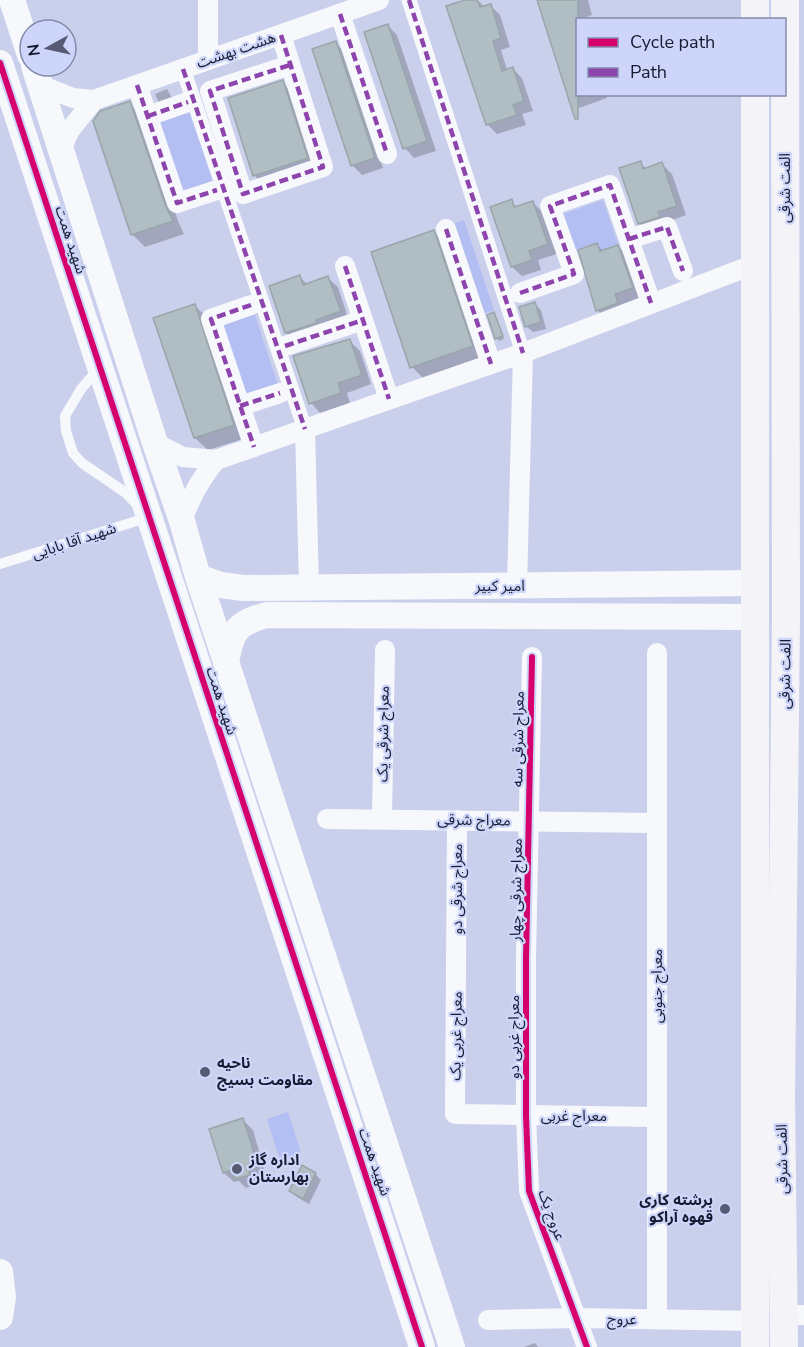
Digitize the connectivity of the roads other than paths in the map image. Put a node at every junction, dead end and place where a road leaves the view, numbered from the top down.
1 (12, 0) edge
2 (208, 0) edge
3 (380, 0) edge
4 (409, 0) edge
5 (755, 0) edge
6 (785, 0) edge
7 (340, 14) junction
8 (18, 18) edge
9 (755, 18) edge
10 (786, 18) edge
11 (786, 27) edge
12 (281, 34) junction
13 (208, 60) junction
14 (0, 63) edge
15 (290, 65) junction
16 (183, 69) junction
17 (38, 78) edge
18 (42, 78) edge
19 (137, 85) junction
20 (755, 96) edge
21 (94, 100) junction
22 (189, 102) dead end
23 (148, 116) junction
24 (61, 149) junction
25 (387, 154) dead end
26 (217, 190) dead end
27 (446, 229) dead end
28 (629, 239) junction
29 (755, 264) junction
30 (345, 266) dead end
31 (683, 271) dead end
32 (795, 272) edge
33 (520, 292) dead end
34 (651, 303) junction
35 (251, 305) dead end
36 (363, 320) junction
37 (285, 346) dead end
38 (523, 352) junction
39 (491, 364) junction
40 (100, 367) junction
41 (280, 393) dead end
42 (389, 399) junction
43 (240, 405) junction
44 (305, 429) junction
45 (155, 444) junction
46 (254, 447) junction
47 (216, 460) junction
48 (149, 517) junction
49 (182, 521) junction
50 (0, 564) edge
51 (198, 577) junction
52 (795, 582) edge
53 (755, 583) junction
54 (517, 586) junction
55 (309, 587) junction
56 (795, 616) edge
57 (755, 617) junction
58 (385, 650) dead end
59 (657, 652) dead end
60 (532, 657) dead end
61 (226, 662) junction
62 (382, 818) junction
63 (327, 819) dead end
64 (457, 819) junction
65 (529, 821) junction
66 (657, 823) junction
67 (457, 958) joint
68 (526, 959) joint
69 (455, 1114) joint
70 (526, 1116) junction
71 (657, 1117) junction
72 (0, 1272) edge
73 (794, 1315) edge
74 (0, 1317) edge
75 (578, 1318) junction
76 (657, 1319) junction
77 (488, 1320) dead end
78 (755, 1334) edge
79 (422, 1347) edge
80 (452, 1347) edge
81 (587, 1347) edge
82 (784, 1347) edge

1 - 8 street
2 - 13 street
3 - 7 street, هشت بهشت
4 - 38 street
5 - 9 main road
6 - 10 main road, الفت شرقی
7 - 12 street, هشت بهشت
7 - 25 street
11 - 32 main road, الفت شرقی
12 - 13 street, هشت بهشت
12 - 15 street
13 - 16 street, هشت بهشت
14 - 40 street, شهید همت
15 - 15 street
16 - 19 street, هشت بهشت
16 - 44 street
17 - 24 street, شهید همت
18 - 21 street
19 - 21 street, هشت بهشت
19 - 23 street
20 - 29 main road, الفت شرقی
21 - 24 street
22 - 23 street
23 - 26 street
24 - 45 street, شهید همت
27 - 39 street
28 - 31 street
28 - 33 street
28 - 34 street
29 - 34 street
29 - 53 main road, الفت شرقی
30 - 36 street
32 - 52 main road, الفت شرقی
34 - 38 street
35 - 43 street
36 - 37 street
36 - 42 street
38 - 39 street
38 - 54 street
39 - 42 street
40 - 48 street, شهید همت
40 - 48 lane
41 - 43 street
42 - 44 street
43 - 46 street
44 - 46 street
44 - 55 street
45 - 47 street
45 - 49 street, شهید همت
46 - 47 street
47 - 49 street
48 - 50 lane, شهید آقا بابایی
48 - 79 street, شهید همت
49 - 51 street, شهید همت
51 - 55 street, امیر کبیر
51 - 61 street, شهید همت
52 - 53 main road, امیر کبیر
52 - 56 main road, الفت شرقی
53 - 54 street, امیر کبیر
53 - 57 main road, الفت شرقی
54 - 55 street, امیر کبیر
56 - 57 main road, امیر کبیر
56 - 73 main road, الفت شرقی
57 - 61 street, امیر کبیر
57 - 78 main road, الفت شرقی
58 - 62 street, معراج شرقی یک
59 - 66 street, معراج جنوبی
60 - 65 street, معراج شرقی سه
61 - 80 street, شهید همت
62 - 63 street, معراج شرقی
62 - 64 street, معراج شرقی
64 - 65 street, معراج شرقی
64 - 67 street, معراج شرقی دو
65 - 66 street, معراج شرقی
65 - 68 street, معراج شرقی چهار
66 - 71 street, معراج جنوبی
67 - 69 street, معراج غربی یک
68 - 70 street, معراج غربی دو
69 - 70 street, معراج غربی
70 - 71 street, معراج غربی
70 - 75 street, عروج یک
71 - 76 street, معراج جنوبی
72 - 74 street
73 - 82 main road, الفت شرقی
75 - 76 street, عروج
75 - 77 street, عروج
75 - 81 street, عروج یک
76 - 78 street, عروج

